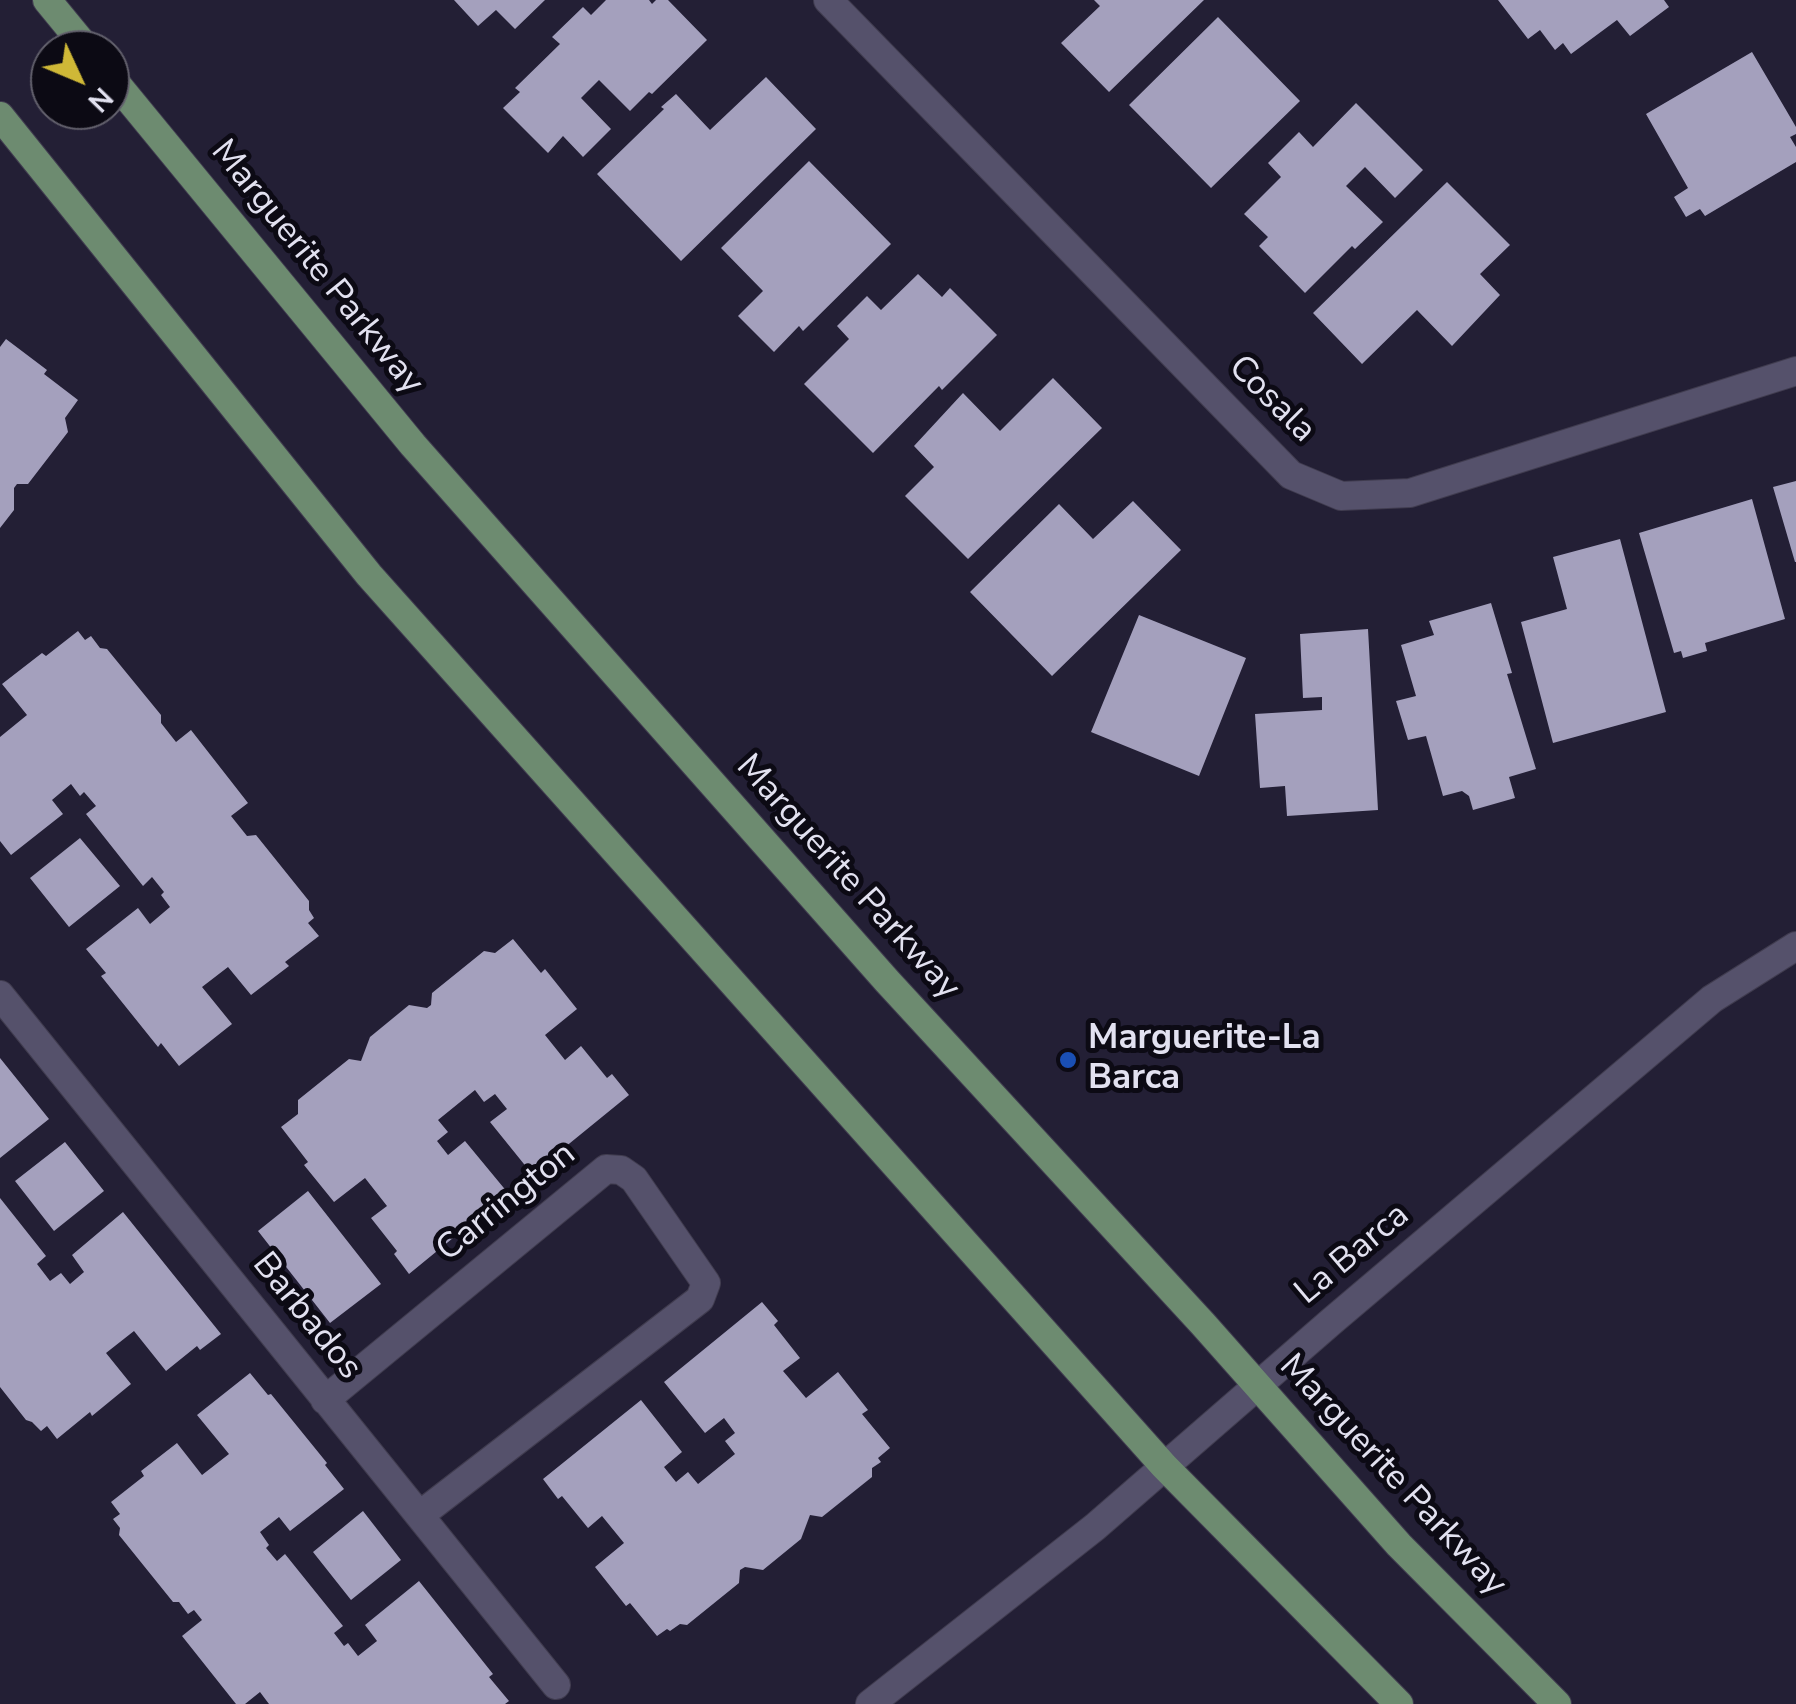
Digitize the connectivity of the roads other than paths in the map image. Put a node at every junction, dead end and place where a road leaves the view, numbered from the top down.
1 (48, 0) edge
2 (828, 0) edge
3 (72, 30) edge
4 (130, 100) edge
5 (0, 116) edge
6 (1796, 371) edge
7 (1796, 946) edge
8 (0, 995) edge
9 (1258, 1385) junction
10 (325, 1400) junction
11 (1164, 1466) junction
12 (420, 1515) junction
13 (556, 1684) dead end
14 (870, 1704) edge
15 (1399, 1704) edge
16 (1556, 1704) edge

1 - 3 main road
2 - 6 street, Cosala
4 - 9 main road, Marguerite Parkway
5 - 11 main road
7 - 9 street, La Barca
8 - 10 street, Barbados
9 - 11 street, La Barca
9 - 16 main road, Marguerite Parkway
10 - 12 street, Barbados
10 - 12 street, Carrington
11 - 14 street, La Barca
11 - 15 main road
12 - 13 street, Barbados

